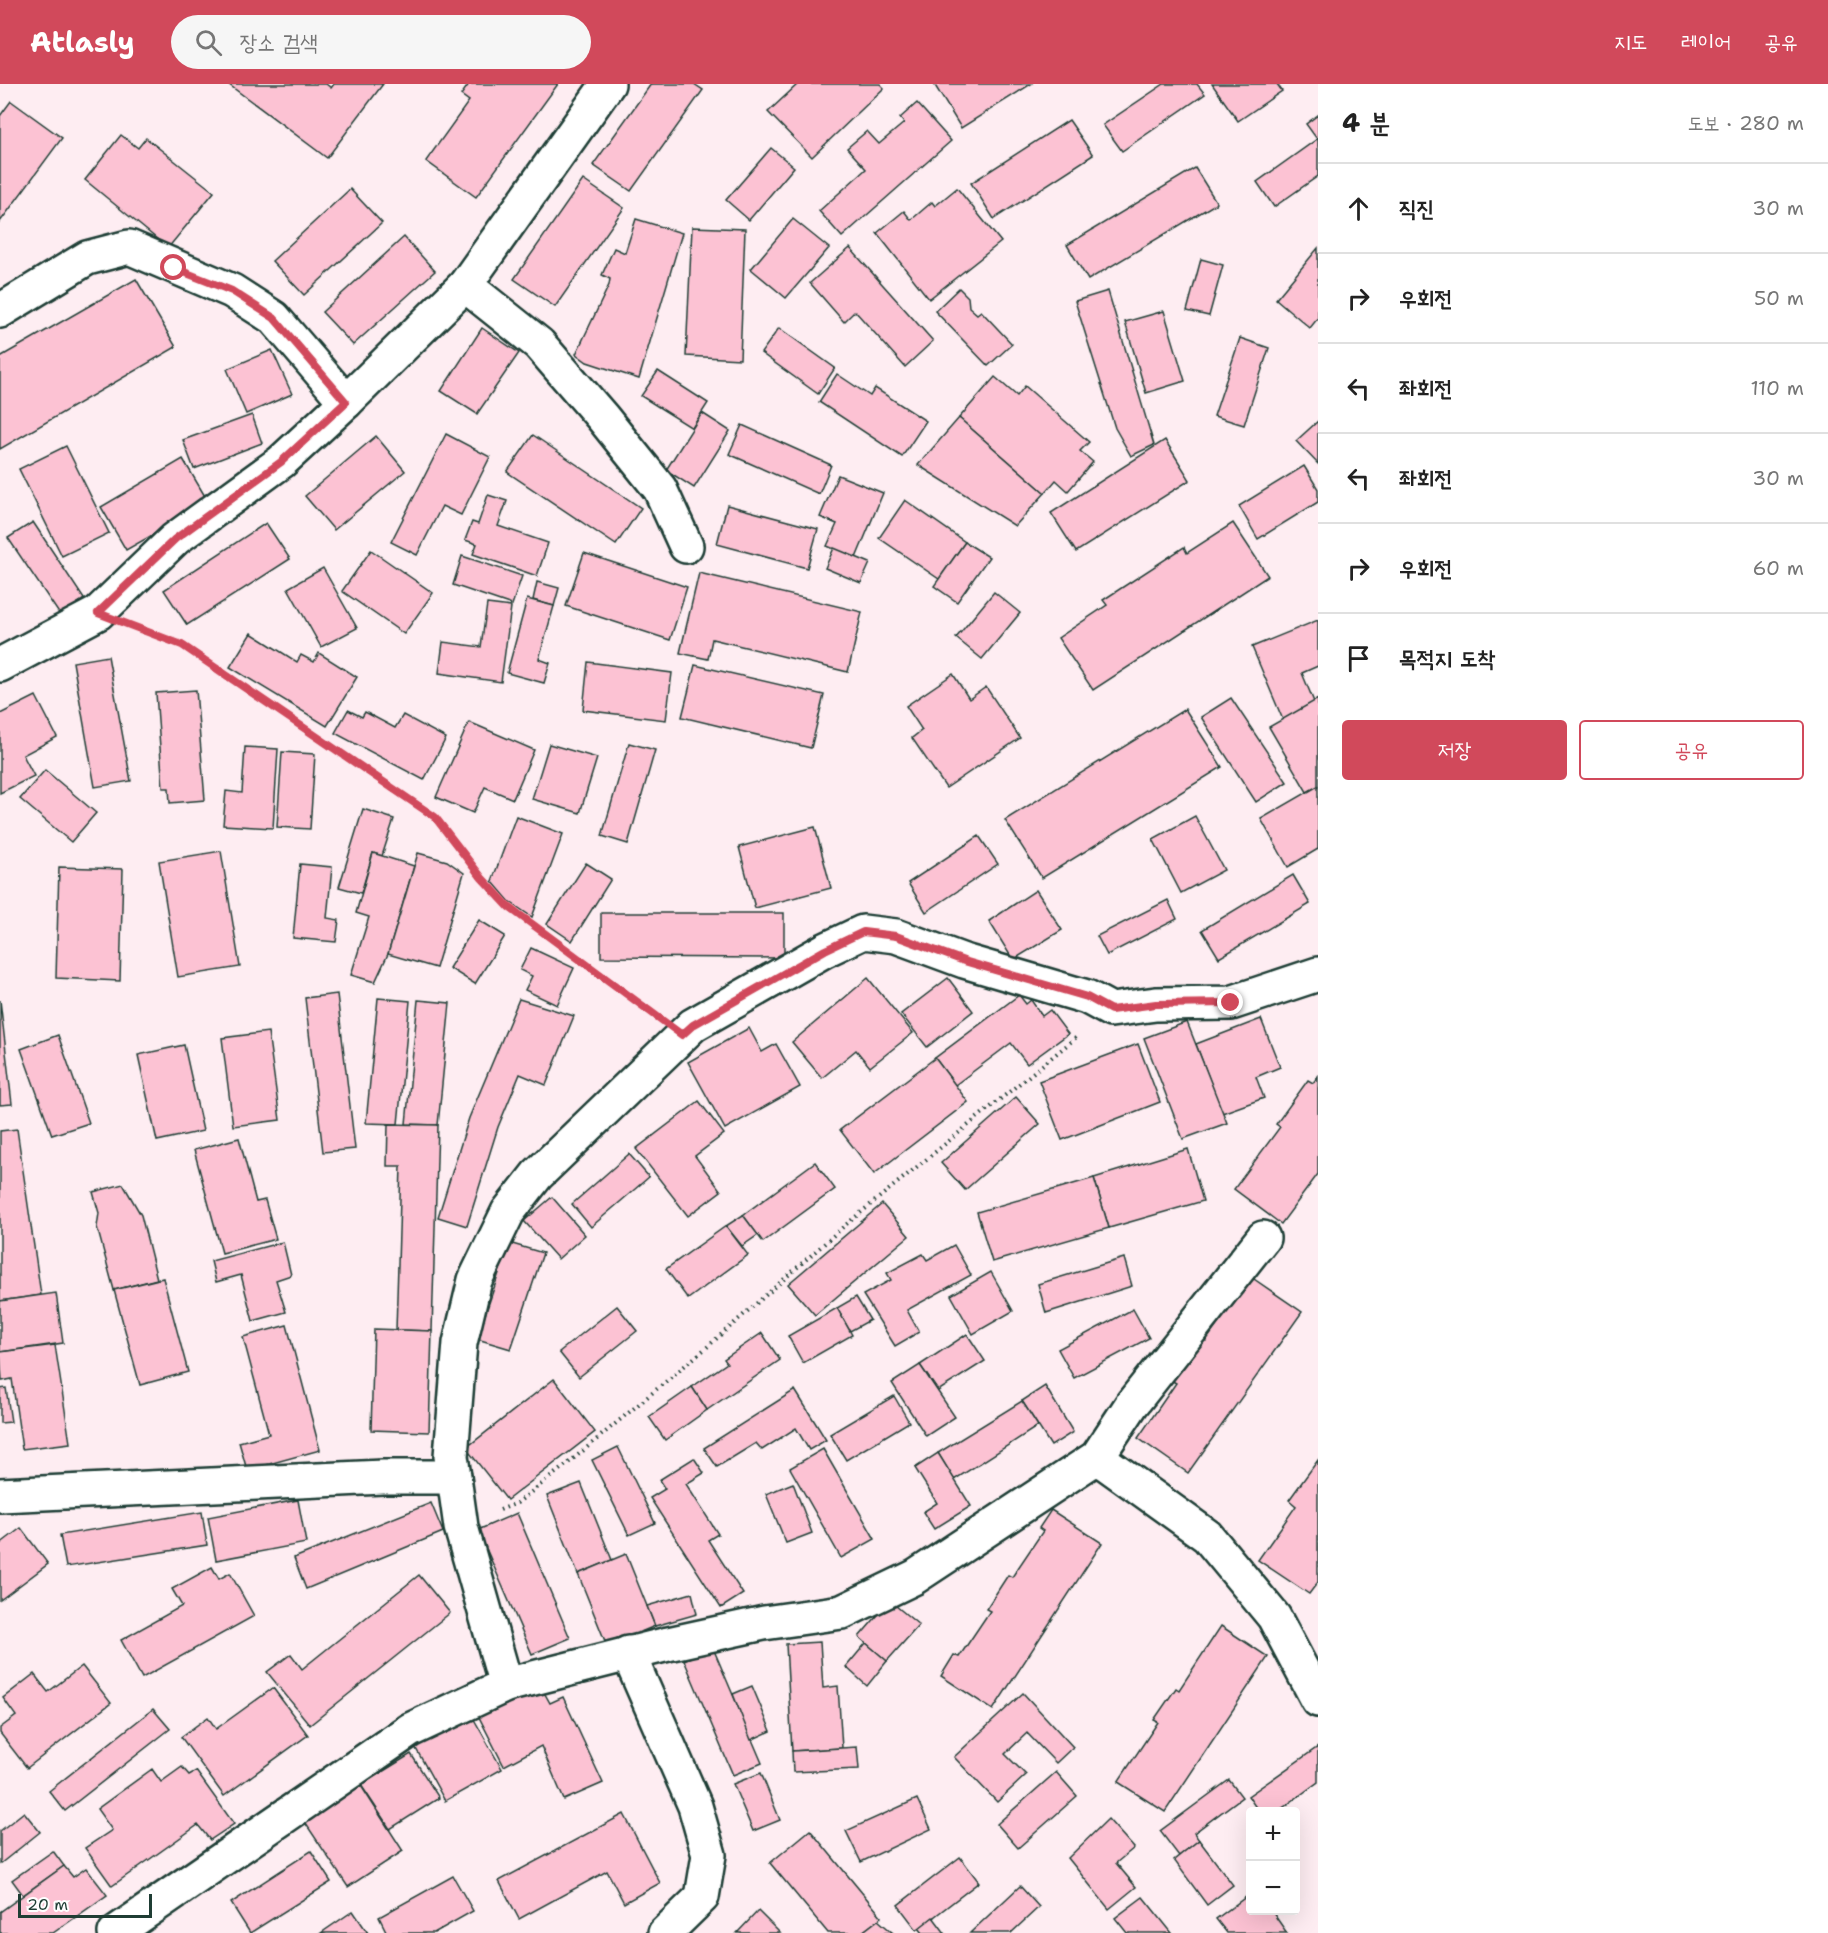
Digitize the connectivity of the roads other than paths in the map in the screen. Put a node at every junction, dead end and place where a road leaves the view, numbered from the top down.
1 (608, 84) edge
2 (465, 285) junction
3 (0, 311) edge
4 (346, 402) junction
5 (686, 546) dead end
6 (0, 665) edge
7 (1318, 974) edge
8 (1263, 1238) dead end
9 (1096, 1457) junction
10 (454, 1477) junction
11 (0, 1495) edge
12 (628, 1653) junction
13 (506, 1685) junction
14 (1318, 1700) edge
15 (115, 1933) edge
16 (665, 1933) edge

1 - 2 street
2 - 4 street
2 - 5 street
3 - 4 street
4 - 6 street
7 - 10 street
8 - 9 street
9 - 12 street
9 - 14 street
10 - 11 street
10 - 13 street
12 - 13 street
12 - 16 street
13 - 15 street

